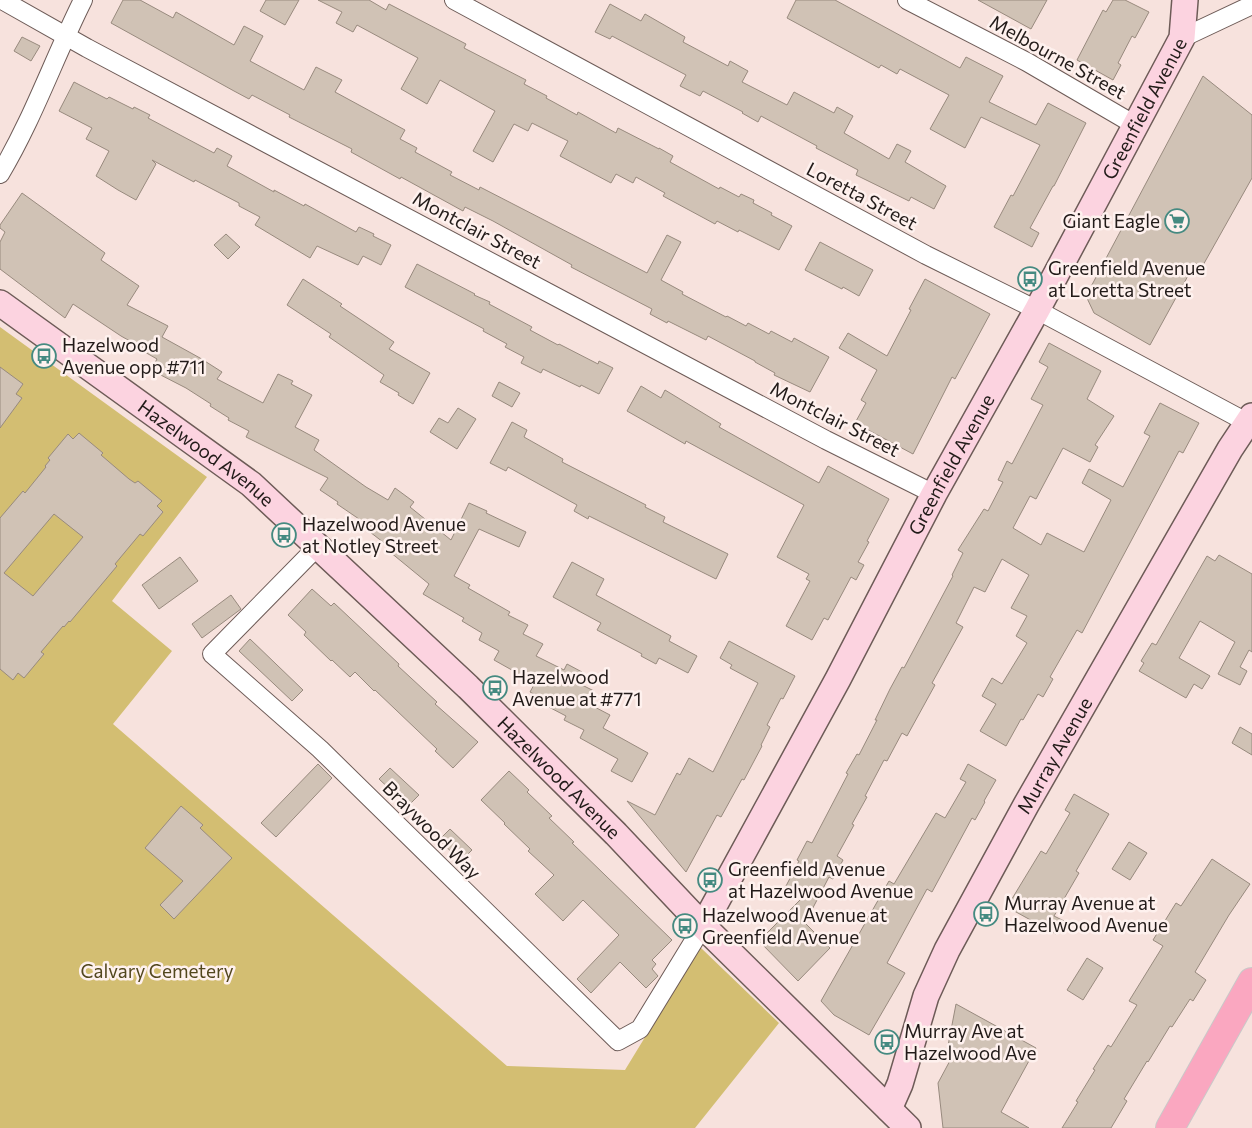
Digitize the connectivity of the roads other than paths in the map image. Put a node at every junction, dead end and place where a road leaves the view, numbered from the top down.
1 (2, 0) edge
2 (83, 0) edge
3 (454, 0) edge
4 (907, 0) edge
5 (1185, 0) edge
6 (1252, 5) edge
7 (65, 36) junction
8 (1182, 38) junction
9 (1135, 125) junction
10 (0, 174) edge
11 (0, 303) edge
12 (1036, 310) junction
13 (1250, 421) edge
14 (934, 494) junction
15 (317, 547) junction
16 (703, 926) junction
17 (1252, 982) edge
18 (889, 1110) junction
19 (908, 1128) edge
20 (1170, 1128) edge

1 - 7 street, Montclair Street
2 - 7 street
3 - 12 street, Loretta Street
4 - 9 street, Melbourne Street
5 - 8 main road, Greenfield Avenue
6 - 8 street
7 - 10 street
7 - 14 street, Montclair Street
8 - 9 main road, Greenfield Avenue
9 - 12 main road, Greenfield Avenue
11 - 15 main road, Hazelwood Avenue
12 - 13 street, Loretta Street
12 - 14 main road, Greenfield Avenue
13 - 18 main road, Murray Avenue
14 - 16 main road, Greenfield Avenue
15 - 16 main road, Hazelwood Avenue
15 - 16 street, Braywood Way
16 - 18 main road, Hazelwood Avenue
17 - 20 main road
18 - 19 main road, Hazelwood Avenue

